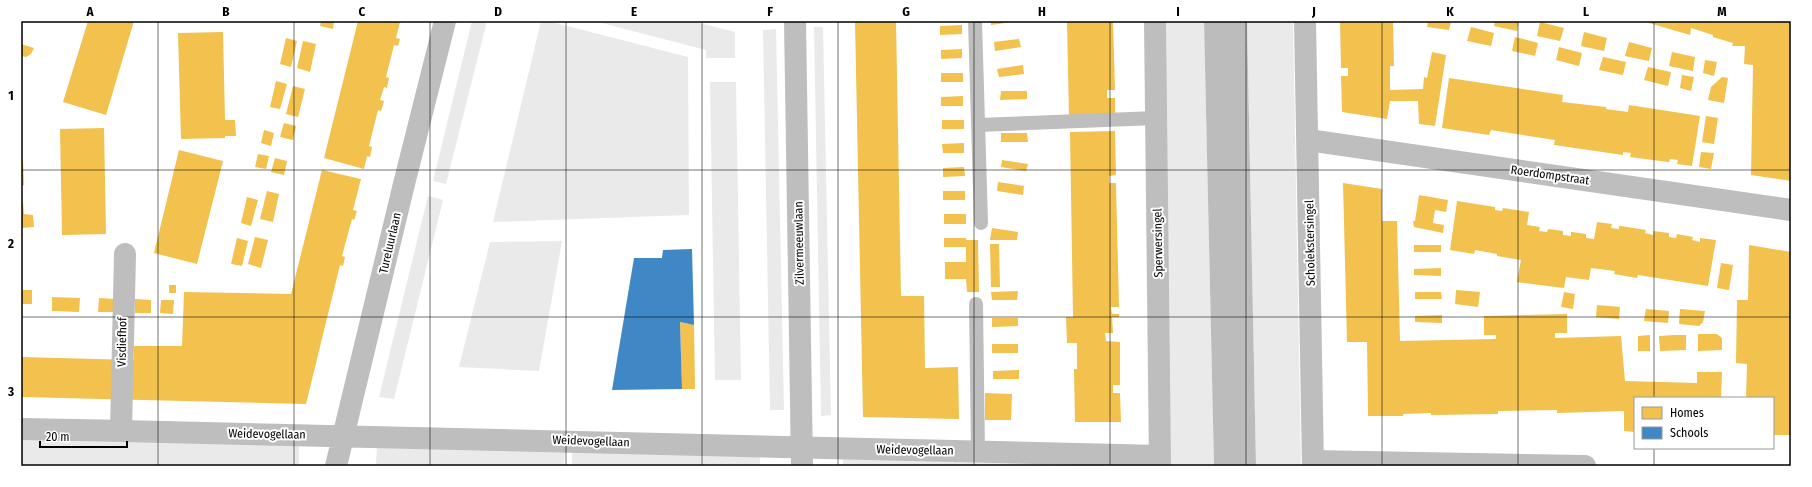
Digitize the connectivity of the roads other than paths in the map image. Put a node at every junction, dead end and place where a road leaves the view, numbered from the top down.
1 (445, 21) edge
2 (795, 21) edge
3 (975, 21) edge
4 (1155, 21) edge
5 (1305, 21) edge
6 (1156, 118) junction
7 (978, 125) junction
8 (1308, 140) junction
9 (1791, 210) edge
10 (982, 223) dead end
11 (125, 254) dead end
12 (976, 304) dead end
13 (21, 428) edge
14 (121, 430) junction
15 (344, 436) junction
16 (978, 452) junction
17 (802, 457) edge
18 (1160, 461) edge
19 (1313, 464) edge
20 (336, 466) edge
21 (1584, 466) edge

1 - 15 street, Tureluurlaan
2 - 17 street, Zilvermeeuwlaan
3 - 7 lane
4 - 6 street, Sperwersingel
5 - 8 street, Scholekstersingel
6 - 7 lane
6 - 18 street, Sperwersingel
7 - 10 lane
8 - 9 street, Roerdompstraat
8 - 19 street, Scholekstersingel
11 - 14 street, Visdiefhof
12 - 16 lane
13 - 14 street, Weidevogellaan
14 - 15 street, Weidevogellaan
15 - 17 street, Weidevogellaan
15 - 20 street, Tureluurlaan
16 - 17 street, Weidevogellaan
16 - 18 street, Weidevogellaan
19 - 21 street

